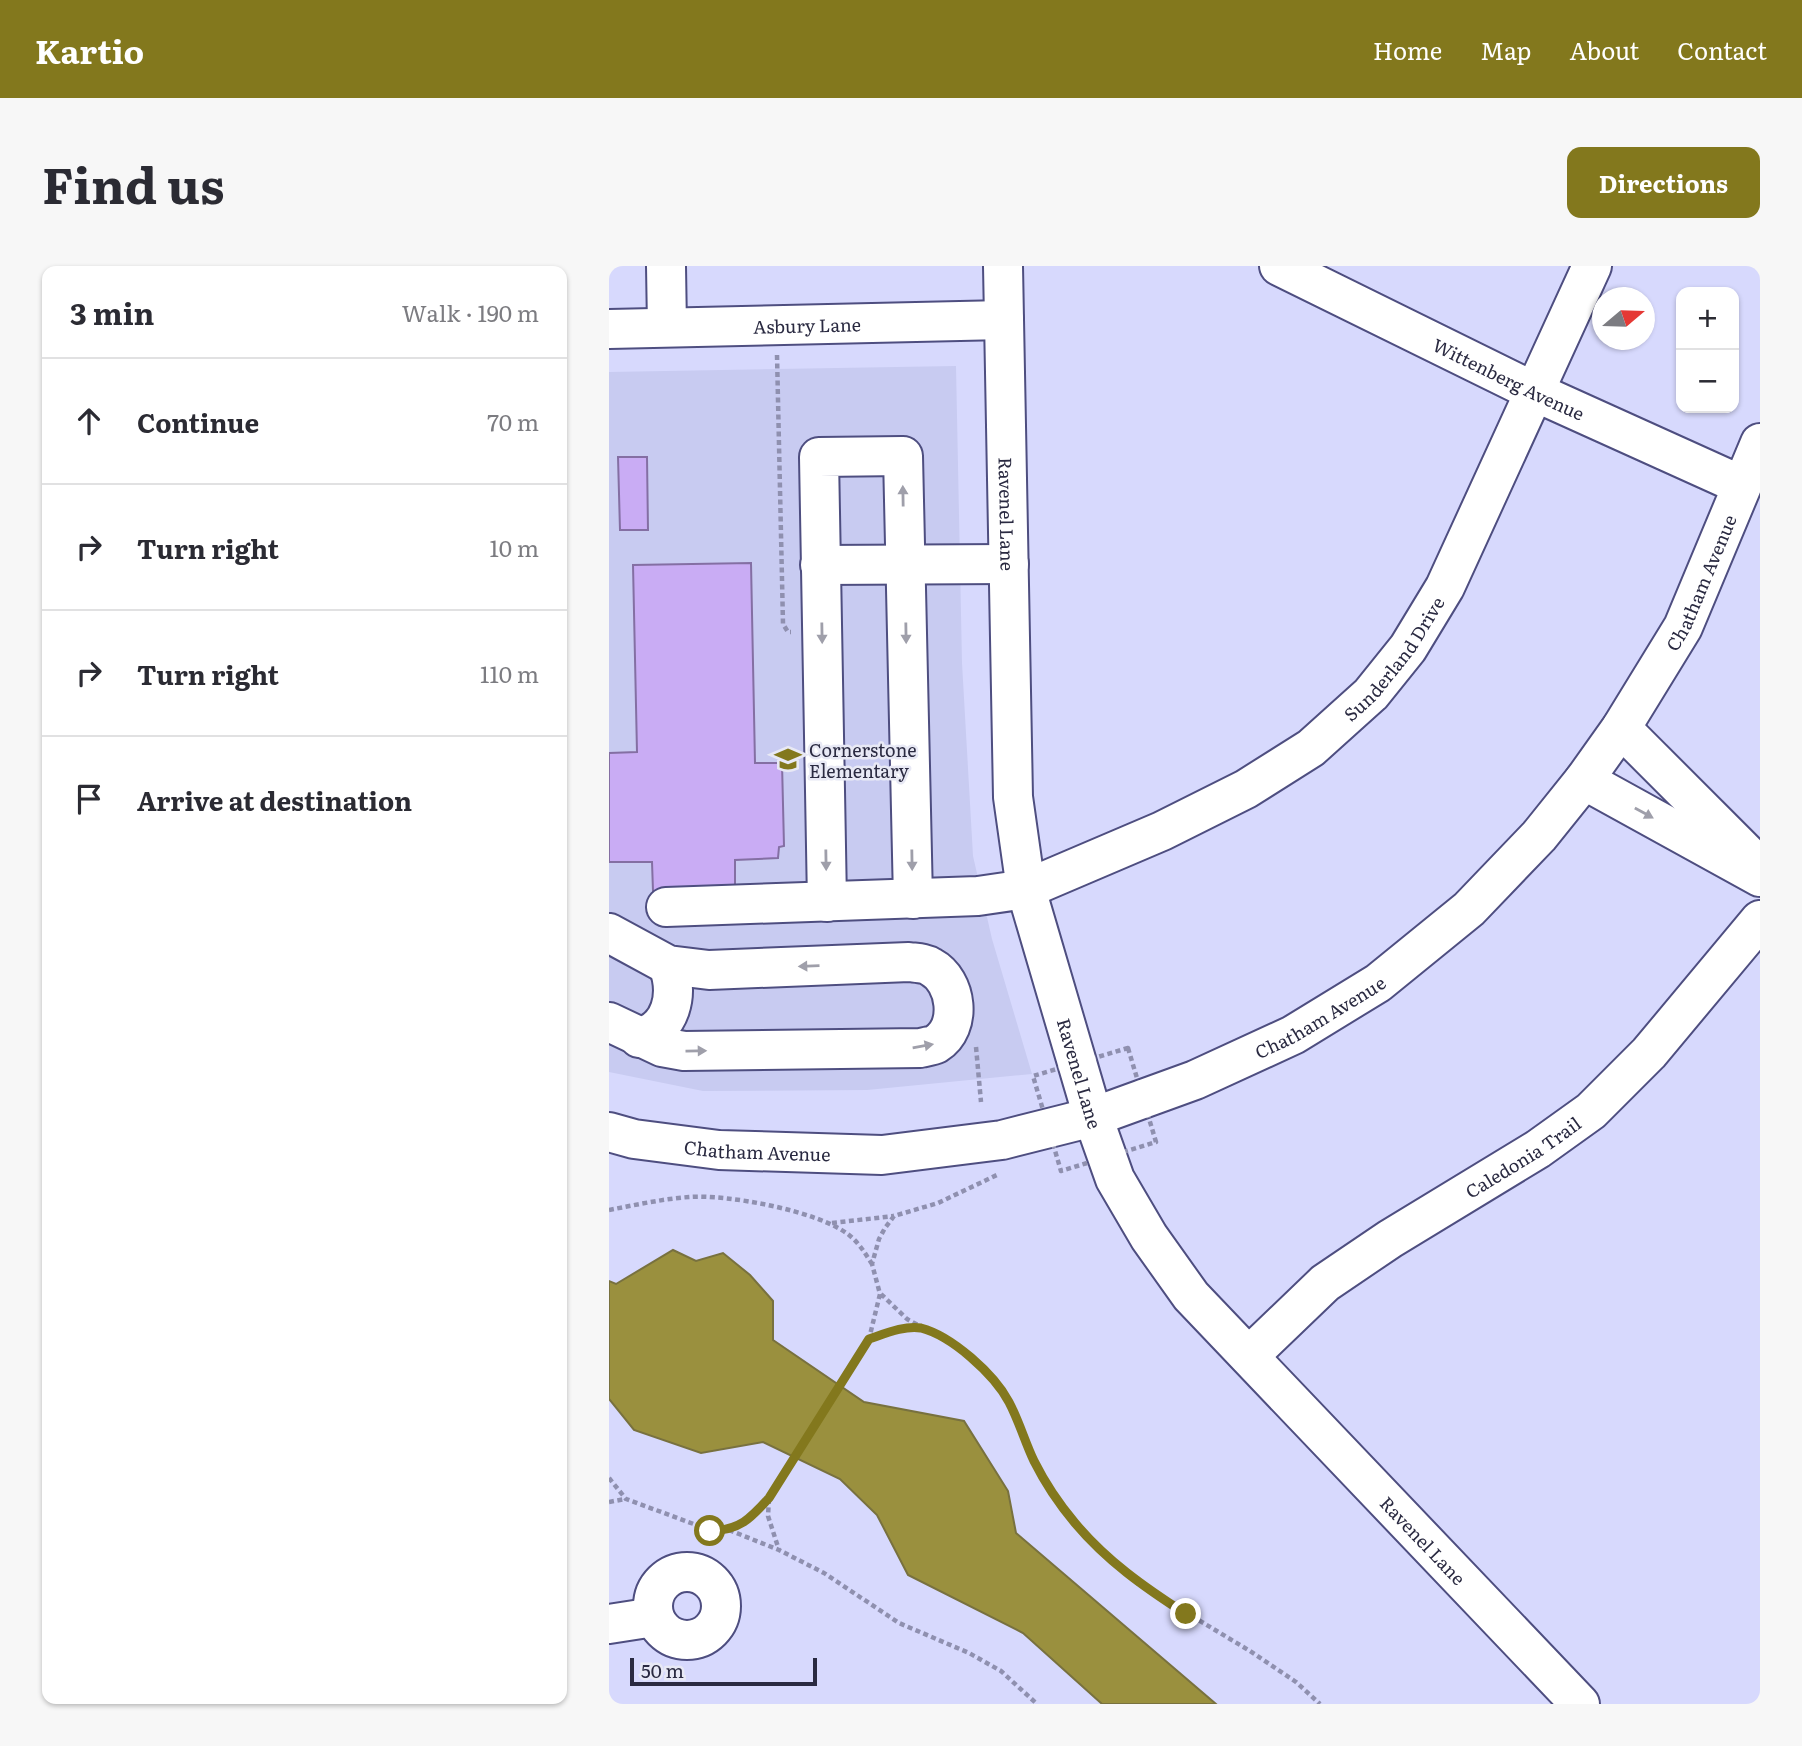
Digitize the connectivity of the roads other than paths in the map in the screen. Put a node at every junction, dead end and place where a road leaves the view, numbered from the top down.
1 (666, 266) edge
2 (1003, 266) edge
3 (1279, 266) edge
4 (1592, 266) edge
5 (1004, 320) junction
6 (667, 327) junction
7 (609, 329) edge
8 (1534, 391) junction
9 (1760, 443) edge
10 (1741, 485) junction
11 (905, 564) junction
12 (1009, 564) junction
13 (820, 565) junction
14 (1621, 728) junction
15 (1584, 780) junction
16 (1760, 867) edge
17 (1760, 877) edge
18 (1026, 889) junction
19 (913, 899) junction
20 (827, 902) junction
21 (666, 907) dead end
22 (1760, 920) edge
23 (609, 933) edge
24 (668, 965) junction
25 (624, 1030) edge
26 (1093, 1117) junction
27 (609, 1132) edge
28 (1249, 1356) junction
29 (655, 1617) dead end
30 (609, 1624) edge
31 (1580, 1704) edge

1 - 6 street
2 - 5 street, Ravenel Lane
3 - 8 street, Wittenberg Avenue
4 - 8 street, Sunderland Drive
5 - 6 street, Asbury Lane
5 - 12 street, Ravenel Lane
6 - 7 street, Asbury Lane
8 - 10 street, Wittenberg Avenue
8 - 18 street, Sunderland Drive
9 - 10 street, Chatham Avenue
10 - 14 street, Chatham Avenue
11 - 12 street
11 - 13 street
11 -> 13 street
11 -> 19 street
12 - 18 street, Ravenel Lane
13 -> 20 street
14 - 15 street, Chatham Avenue
14 - 16 street
15 -> 17 street
15 - 26 street, Chatham Avenue
18 - 19 street, Sunderland Drive
18 - 26 street, Ravenel Lane
19 - 20 street, Sunderland Drive
20 - 21 street, Sunderland Drive
22 - 28 street, Caledonia Trail
23 - 24 street
24 - 25 street
25 -> 24 street
26 - 27 street, Chatham Avenue
26 - 28 street, Ravenel Lane
28 - 31 street, Ravenel Lane
29 - 30 street

